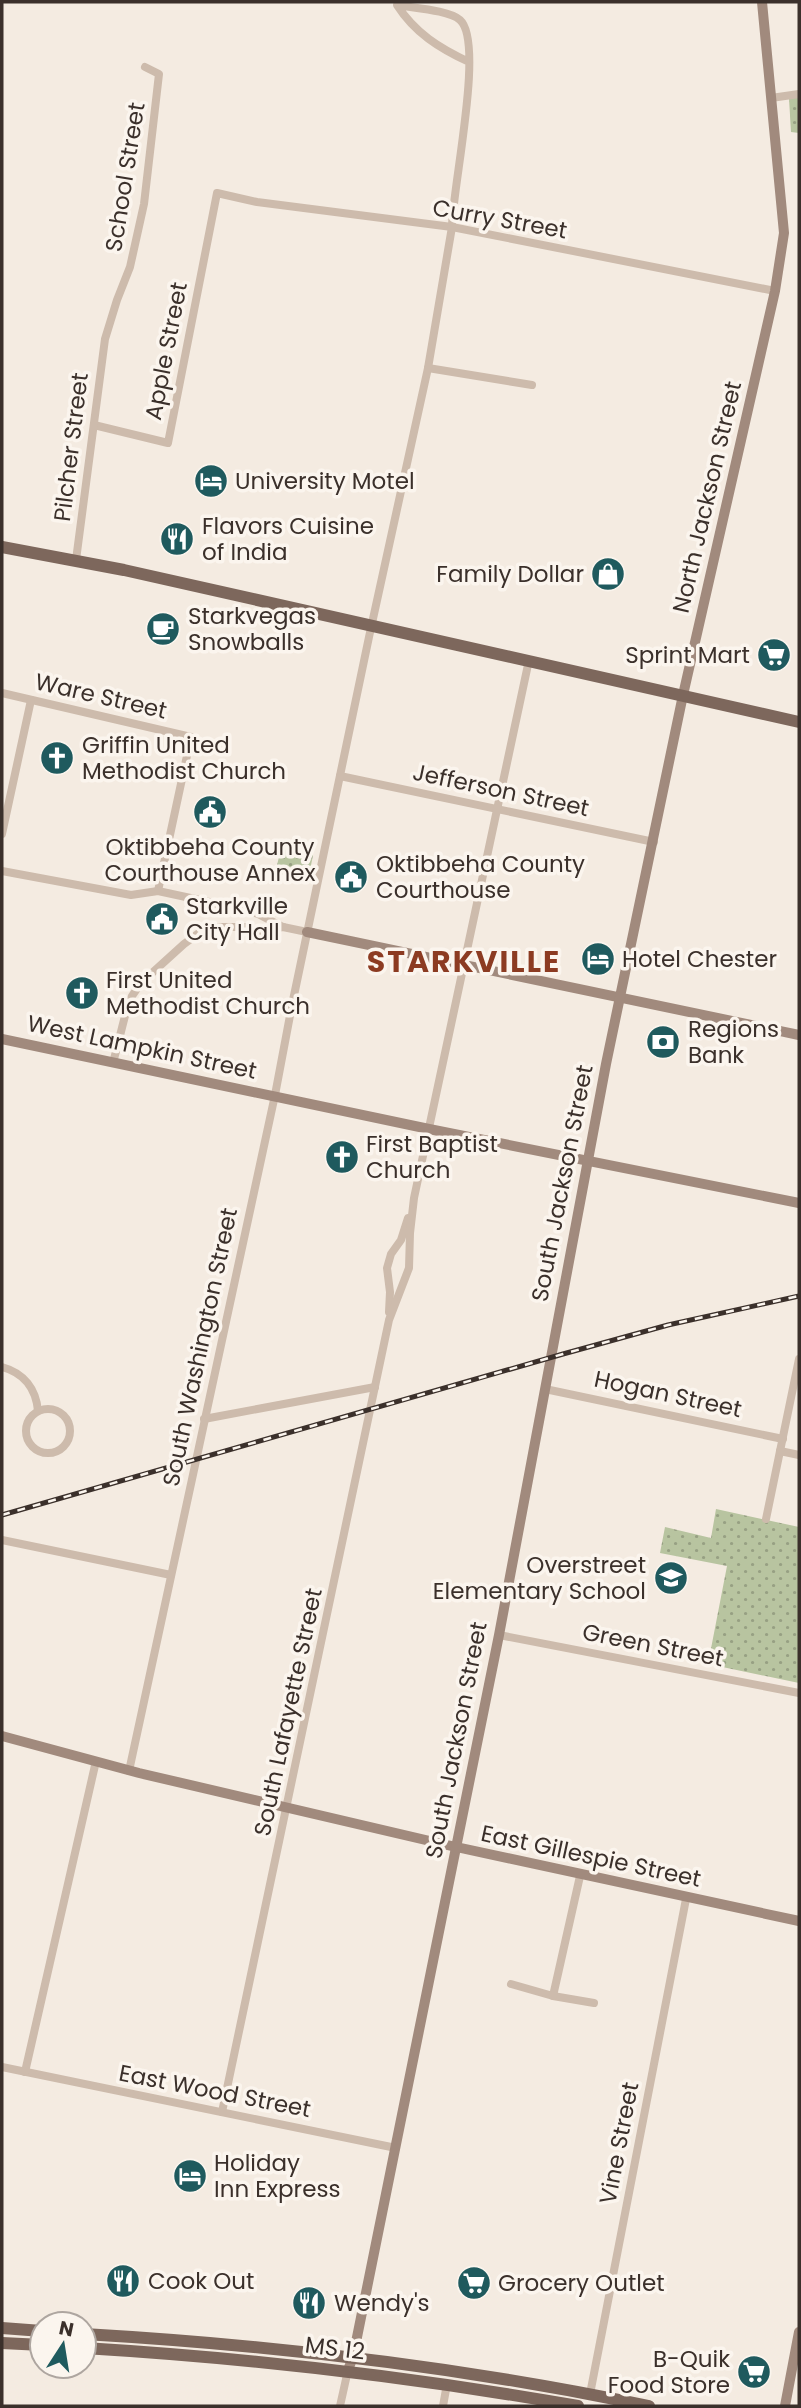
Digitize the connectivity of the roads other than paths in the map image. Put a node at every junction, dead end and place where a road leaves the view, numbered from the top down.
1 (762, 2) edge
2 (469, 62) junction
3 (145, 67) dead end
4 (799, 94) edge
5 (771, 98) junction
6 (217, 192) joint
7 (452, 228) junction
8 (775, 291) junction
9 (106, 339) joint
10 (428, 368) junction
11 (532, 385) dead end
12 (94, 425) junction
13 (2, 547) edge
14 (76, 560) junction
15 (372, 625) junction
16 (528, 660) junction
17 (2, 693) edge
18 (683, 695) junction
19 (31, 700) junction
20 (799, 722) edge
21 (340, 776) junction
22 (496, 809) junction
23 (2, 834) edge
24 (654, 842) junction
25 (2, 871) edge
26 (158, 891) junction
27 (252, 914) junction
28 (248, 927) junction
29 (283, 927) junction
30 (307, 932) junction
31 (464, 963) junction
32 (620, 997) junction
33 (799, 1035) edge
34 (2, 1039) edge
35 (113, 1063) junction
36 (275, 1095) junction
37 (428, 1132) junction
38 (588, 1160) junction
39 (414, 1198) junction
40 (799, 1203) edge
41 (396, 1245) junction
42 (410, 1249) junction
43 (390, 1287) junction
44 (400, 1289) junction
45 (389, 1320) junction
46 (799, 1359) edge
47 (2, 1367) edge
48 (375, 1387) junction
49 (545, 1389) junction
50 (38, 1411) junction
51 (204, 1419) junction
52 (783, 1439) junction
53 (780, 1451) junction
54 (799, 1455) edge
55 (766, 1519) dead end
56 (2, 1540) edge
57 (171, 1574) junction
58 (499, 1635) junction
59 (799, 1693) edge
60 (2, 1735) edge
61 (96, 1761) junction
62 (129, 1770) junction
63 (288, 1807) junction
64 (456, 1847) junction
65 (580, 1876) junction
66 (686, 1899) junction
67 (799, 1921) edge
68 (511, 1984) dead end
69 (553, 1996) junction
70 (594, 2003) dead end
71 (2, 2067) edge
72 (25, 2072) junction
73 (222, 2112) junction
74 (396, 2148) junction
75 (2, 2328) edge
76 (28, 2330) edge
77 (799, 2332) edge
78 (98, 2335) edge
79 (2, 2343) edge
80 (28, 2344) edge
81 (98, 2349) edge
82 (353, 2357) junction
83 (348, 2370) junction
84 (447, 2384) junction
85 (590, 2394) junction
86 (340, 2406) edge
87 (443, 2406) edge
88 (578, 2406) edge
89 (649, 2406) edge
90 (785, 2406) edge

1 - 5 main road, North Jackson Street
2 - 2 street, South Washington Street
2 - 7 street, South Washington Street
3 - 9 street, School Street
4 - 5 street
5 - 8 main road, North Jackson Street
6 - 7 street, Curry Street
6 - 12 street, Apple Street
7 - 8 street, Curry Street
7 - 10 street, South Washington Street
8 - 18 main road, North Jackson Street
9 - 12 street, Pilcher Street
10 - 11 street
10 - 15 street, South Washington Street
12 - 14 street, Pilcher Street
13 - 14 main road
14 - 15 main road
15 - 16 main road
15 - 21 street, South Washington Street
16 - 18 main road
16 - 22 street, South Lafayette Street
17 - 19 street, Ware Street
18 - 20 main road
18 - 24 main road, North Jackson Street
19 - 23 street
19 - 26 street, Ware Street
21 - 22 street, Jefferson Street
21 - 30 street, South Washington Street
22 - 24 street, Jefferson Street
22 - 31 street, South Lafayette Street
24 - 32 main road, North Jackson Street
25 - 26 street
26 - 27 street
27 - 28 street
27 - 29 street
28 - 29 street
28 - 35 street
29 - 30 street
30 - 31 main road
30 - 36 street, South Washington Street
31 - 32 main road
31 - 37 street, South Lafayette Street
32 - 33 main road
32 - 38 main road, South Jackson Street
34 - 35 main road, West Lampkin Street
35 - 36 main road, West Lampkin Street
36 - 37 main road, West Lampkin Street
36 - 51 street, South Washington Street
37 - 38 main road, West Lampkin Street
37 - 39 street, South Lafayette Street
38 - 40 main road, West Lampkin Street
38 - 49 main road, South Jackson Street
39 - 41 street, South Lafayette Street
39 - 42 street, South Lafayette Street
41 - 42 street
41 - 43 street, South Lafayette Street
42 - 44 street, South Lafayette Street
43 - 44 street
43 - 45 street, South Lafayette Street
44 - 45 street, South Lafayette Street
45 - 48 street, South Lafayette Street
46 - 52 street
47 - 50 street
48 - 51 street
48 - 63 street, South Lafayette Street
49 - 52 street, Hogan Street
49 - 58 main road, South Jackson Street
50 - 50 street
51 - 57 street, South Washington Street
52 - 53 street
53 - 54 street
53 - 55 street
56 - 57 street
57 - 62 street, South Washington Street
58 - 59 street, Green Street
58 - 64 main road, South Jackson Street
60 - 61 main road, East Gillespie Street
61 - 62 main road, East Gillespie Street
61 - 72 street
62 - 63 main road, East Gillespie Street
63 - 64 main road, East Gillespie Street
63 - 73 street, South Lafayette Street
64 - 65 main road, East Gillespie Street
64 - 74 main road, South Jackson Street
65 - 66 main road, East Gillespie Street
65 - 69 street
66 - 67 main road, East Gillespie Street
66 - 85 street, Vine Street
68 - 69 street
69 - 70 street
71 - 72 street, East Wood Street
72 - 73 street, East Wood Street
73 - 74 street, East Wood Street
74 - 82 main road, South Jackson Street
75 - 76 main road
77 - 90 main road
78 - 82 main road, MS 12
79 - 80 main road
81 - 83 main road, MS 12 / MS 12
82 - 83 main road, South Jackson Street
82 - 85 main road, MS 12
83 - 84 main road, MS 12 / MS 12
83 - 86 street, South Jackson Street
84 - 87 street
84 - 88 main road, MS 12 / MS 12
85 - 89 main road, MS 12

